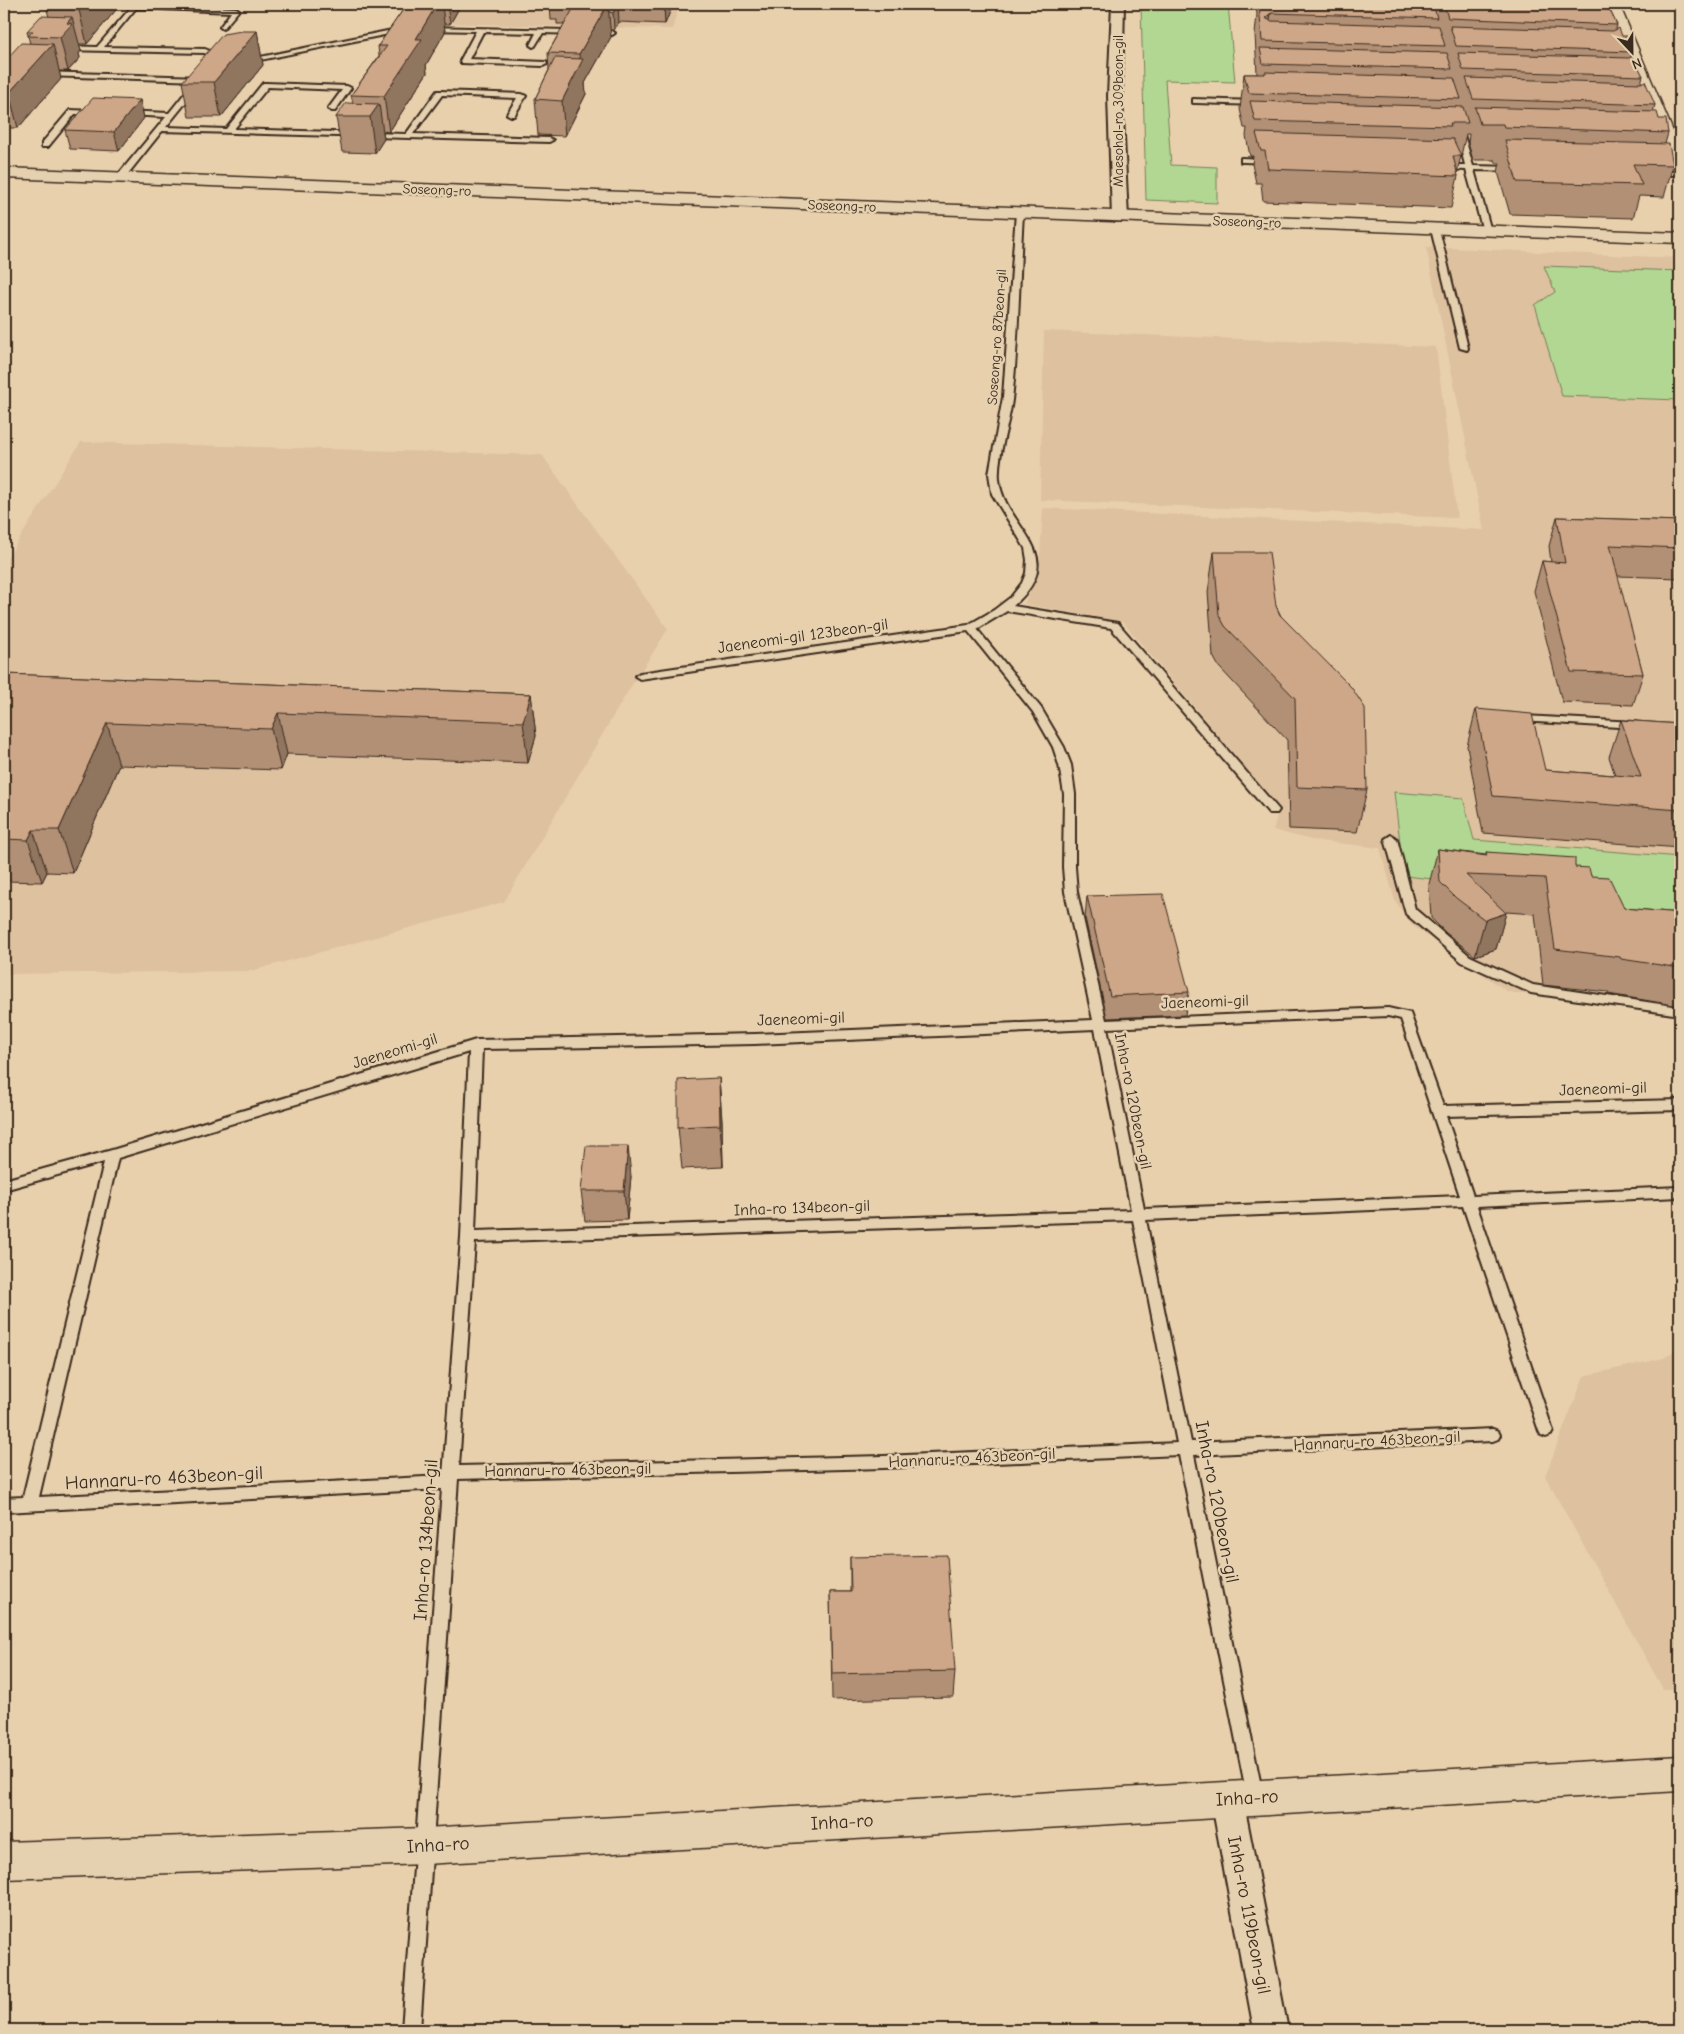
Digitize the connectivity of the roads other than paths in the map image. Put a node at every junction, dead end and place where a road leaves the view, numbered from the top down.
1 (1118, 4) edge
2 (1612, 4) edge
3 (223, 27) dead end
4 (419, 27) edge
5 (409, 29) edge
6 (481, 29) junction
7 (541, 31) junction
8 (612, 33) edge
9 (533, 45) dead end
10 (54, 47) edge
11 (99, 49) junction
12 (236, 63) edge
13 (543, 64) dead end
14 (219, 66) edge
15 (33, 74) edge
16 (1196, 101) dead end
17 (1265, 103) edge
18 (332, 110) dead end
19 (103, 113) edge
20 (113, 113) edge
21 (511, 114) dead end
22 (171, 115) junction
23 (1456, 123) edge
24 (160, 129) junction
25 (228, 131) junction
26 (408, 136) junction
27 (1451, 138) edge
28 (1460, 138) junction
29 (1470, 138) dead end
30 (548, 140) edge
31 (45, 145) dead end
32 (1244, 160) dead end
33 (1274, 161) edge
34 (1430, 166) edge
35 (1469, 167) junction
36 (1680, 167) edge
37 (1527, 169) edge
38 (1642, 172) edge
39 (4, 173) edge
40 (1680, 173) edge
41 (120, 178) junction
42 (1019, 214) junction
43 (1120, 218) junction
44 (1435, 229) junction
45 (1487, 231) junction
46 (1680, 238) edge
47 (1464, 348) dead end
48 (995, 461) joint
49 (1003, 608) junction
50 (1114, 625) junction
51 (971, 628) junction
52 (640, 676) dead end
53 (1524, 719) edge
54 (1651, 726) edge
55 (1391, 839) dead end
56 (1680, 1011) edge
57 (1100, 1024) junction
58 (476, 1044) junction
59 (1680, 1105) edge
60 (1438, 1111) junction
61 (112, 1155) junction
62 (4, 1185) edge
63 (1680, 1192) edge
64 (1468, 1201) junction
65 (1138, 1215) junction
66 (468, 1237) junction
67 (1546, 1431) dead end
68 (1493, 1436) dead end
69 (1186, 1449) junction
70 (451, 1478) junction
71 (4, 1505) edge
72 (29, 1505) junction
73 (1680, 1773) edge
74 (1241, 1799) junction
75 (425, 1846) junction
76 (4, 1860) edge
77 (411, 2030) edge
78 (1271, 2030) edge

1 - 43 street, Maesohol-ro 309beon-gil
2 - 36 main road
3 - 11 lane
4 - 6 lane
5 - 12 lane
6 - 7 lane
6 - 13 lane
7 - 8 lane
7 - 9 lane
10 - 11 lane
11 - 14 lane
15 - 22 lane
16 - 17 lane
18 - 25 lane
19 - 31 lane
20 - 22 lane
21 - 26 lane
22 - 24 lane
23 - 28 lane
24 - 25 lane
24 - 41 lane
25 - 26 lane
26 - 30 lane
27 - 28 lane
28 - 29 lane
28 - 35 lane
32 - 33 lane
34 - 35 lane
35 - 37 lane
35 - 45 lane
38 - 40 lane
39 - 41 main road, Soseong-ro
41 - 42 main road, Soseong-ro
42 - 43 main road, Soseong-ro
42 - 48 lane, Soseong-ro 87beon-gil
43 - 44 main road, Soseong-ro
44 - 45 main road, Soseong-ro
44 - 47 lane
45 - 46 main road, Soseong-ro
48 - 49 lane, Jaeneomi-gil 123beon-gil
49 - 50 lane
49 - 51 lane, Jaeneomi-gil 123beon-gil
50 - 50 lane
51 - 52 lane, Jaeneomi-gil 123beon-gil
51 - 57 lane
53 - 54 lane
55 - 56 lane
57 - 58 lane, Jaeneomi-gil
57 - 60 lane, Jaeneomi-gil
57 - 65 lane, Inha-ro 120beon-gil
58 - 61 lane, Jaeneomi-gil
58 - 66 lane, Inha-ro 134beon-gil
59 - 60 lane, Jaeneomi-gil
60 - 64 lane, Jaeneomi-gil
61 - 62 lane, Jaeneomi-gil
61 - 72 lane
63 - 64 lane
64 - 65 lane
64 - 67 lane, Jaeneomi-gil
65 - 66 lane, Inha-ro 134beon-gil
65 - 69 lane, Inha-ro 120beon-gil
66 - 70 lane, Inha-ro 134beon-gil
68 - 69 lane, Hannaru-ro 463beon-gil
69 - 70 lane, Hannaru-ro 463beon-gil
69 - 74 lane, Inha-ro 120beon-gil
70 - 72 lane, Hannaru-ro 463beon-gil
70 - 75 lane, Inha-ro 134beon-gil
71 - 72 lane, Hannaru-ro 463beon-gil
73 - 74 main road, Inha-ro
74 - 75 main road, Inha-ro
74 - 78 street, Inha-ro 119beon-gil
75 - 76 main road, Inha-ro
75 - 77 lane, Inha-ro 134beon-gil

